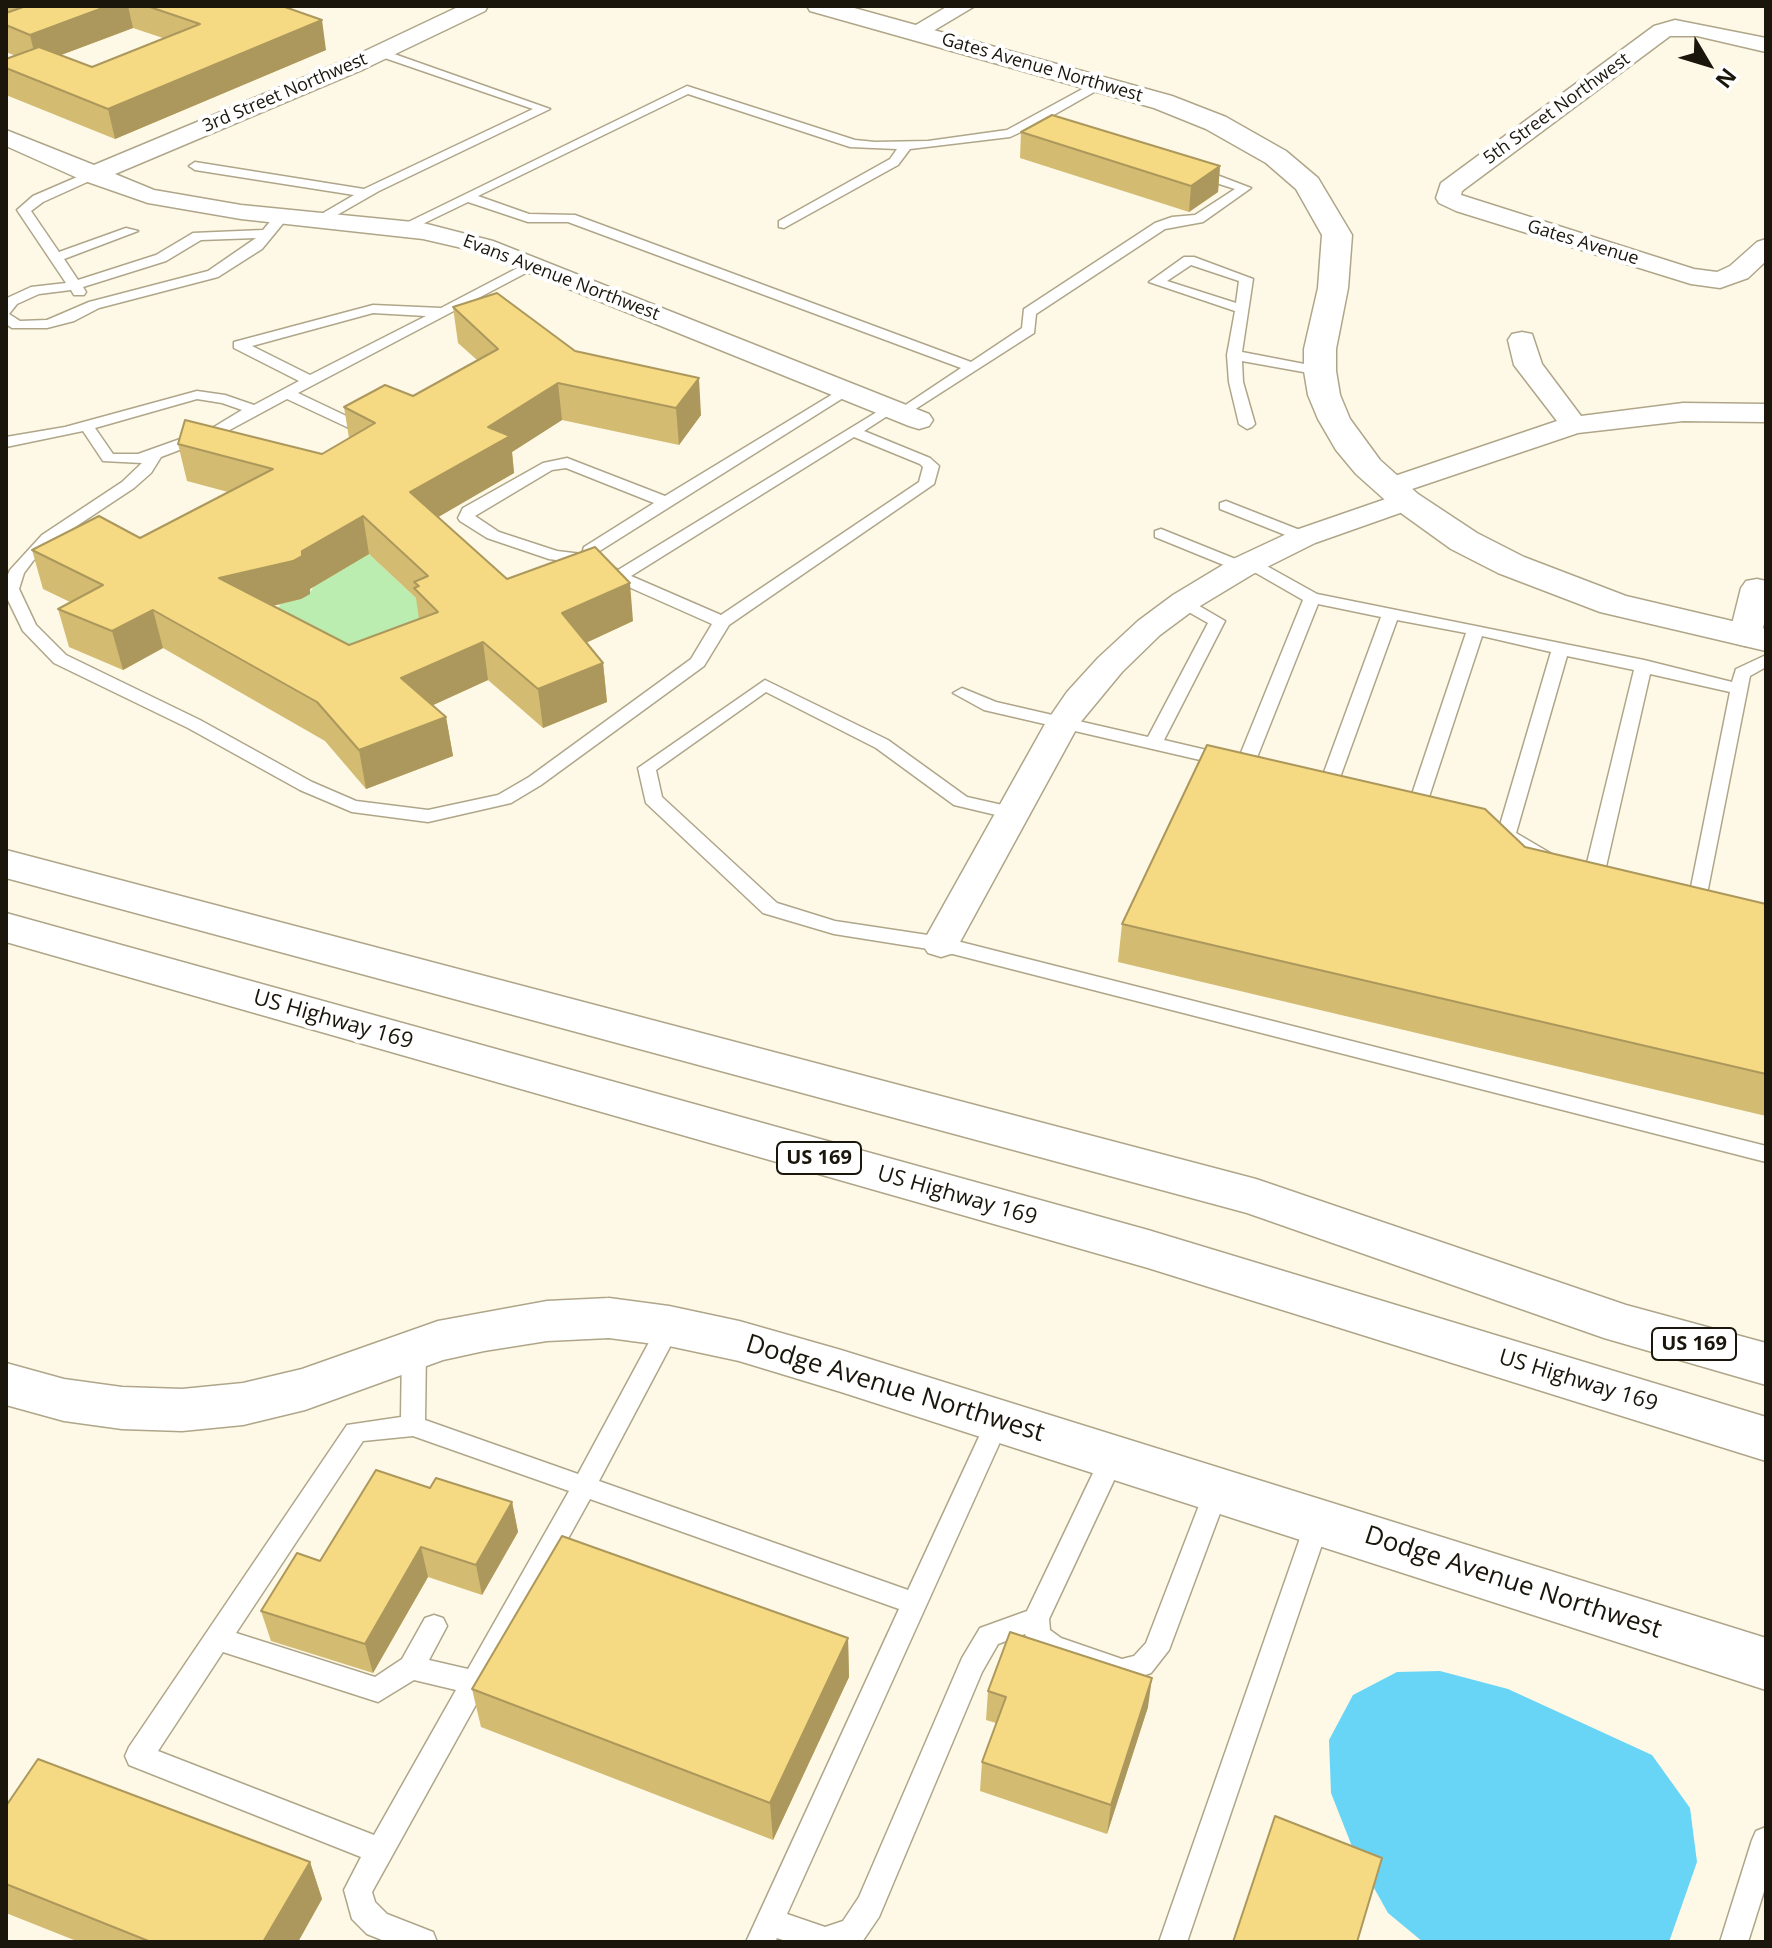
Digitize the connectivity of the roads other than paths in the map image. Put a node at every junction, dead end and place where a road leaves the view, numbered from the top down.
1 (477, 6) edge
2 (819, 6) edge
3 (964, 6) edge
4 (915, 32) junction
5 (1766, 45) edge
6 (380, 53) junction
7 (1099, 84) junction
8 (1033, 122) junction
9 (1079, 136) edge
10 (11, 144) edge
11 (906, 146) junction
12 (195, 166) dead end
13 (1184, 169) edge
14 (91, 175) junction
15 (366, 193) junction
16 (467, 197) junction
17 (1448, 198) joint
18 (323, 219) junction
19 (784, 224) dead end
20 (275, 225) junction
21 (403, 228) junction
22 (131, 231) dead end
23 (1766, 247) edge
24 (55, 258) junction
25 (534, 265) junction
26 (72, 286) junction
27 (94, 305) junction
28 (1242, 309) junction
29 (6, 311) edge
30 (443, 312) junction
31 (6, 318) edge
32 (1522, 340) dead end
33 (1234, 355) junction
34 (974, 368) junction
35 (1320, 371) junction
36 (310, 381) junction
37 (846, 390) junction
38 (286, 393) junction
39 (256, 409) junction
40 (1766, 413) edge
41 (904, 414) junction
42 (1247, 424) dead end
43 (86, 425) junction
44 (354, 425) edge
45 (1574, 425) junction
46 (852, 431) junction
47 (6, 442) edge
48 (154, 455) junction
49 (1398, 494) junction
50 (666, 502) junction
51 (1226, 506) dead end
52 (1161, 534) dead end
53 (1304, 537) junction
54 (590, 555) junction
55 (1246, 565) junction
56 (619, 577) junction
57 (1757, 588) dead end
58 (1312, 598) junction
59 (1184, 602) junction
60 (1391, 613) junction
61 (722, 622) junction
62 (1476, 630) junction
63 (1759, 645) edge
64 (1561, 648) junction
65 (1644, 665) junction
66 (1740, 689) junction
67 (962, 693) dead end
68 (1062, 724) junction
69 (1153, 744) junction
70 (1329, 783) edge
71 (1441, 809) edge
72 (1013, 813) junction
73 (1479, 821) edge
74 (1506, 835) junction
75 (6, 864) edge
76 (1670, 888) edge
77 (6, 927) edge
78 (941, 944) junction
79 (1766, 1154) edge
80 (1622, 1324) junction
81 (669, 1326) junction
82 (1766, 1342) edge
83 (414, 1350) junction
84 (1766, 1364) edge
85 (6, 1384) edge
86 (1630, 1397) junction
87 (998, 1420) junction
88 (413, 1426) junction
89 (1766, 1439) edge
90 (1766, 1452) edge
91 (1113, 1457) junction
92 (583, 1489) junction
93 (1217, 1489) junction
94 (1318, 1521) junction
95 (914, 1603) junction
96 (1036, 1619) junction
97 (434, 1626) dead end
98 (217, 1639) junction
99 (1766, 1664) edge
100 (411, 1667) junction
101 (475, 1683) junction
102 (1766, 1840) edge
103 (380, 1851) junction
104 (764, 1931) edge
105 (423, 1942) edge
106 (1173, 1942) edge
107 (1734, 1942) edge

1 - 6 street, 3rd Street Northwest
2 - 4 main road, Gates Avenue Northwest
3 - 4 street
4 - 7 main road, Gates Avenue Northwest
5 - 17 street, 5th Street Northwest
6 - 14 street, 3rd Street Northwest
6 - 15 lane
7 - 8 lane
7 - 35 main road, Gates Avenue Northwest
8 - 9 lane
8 - 11 lane
10 - 14 street, Evans Avenue Northwest
11 - 16 lane
11 - 19 lane
12 - 15 lane
13 - 34 lane
14 - 20 street, Evans Avenue Northwest
14 - 24 lane
15 - 18 lane
16 - 21 lane
16 - 34 lane
17 - 23 street, Gates Avenue
18 - 20 street, Evans Avenue Northwest
18 - 21 street, Evans Avenue Northwest
20 - 26 lane
20 - 27 lane
21 - 25 street, Evans Avenue Northwest
22 - 24 lane
24 - 26 lane
25 - 30 lane
25 - 37 street, Evans Avenue Northwest
26 - 27 lane
26 - 29 lane
27 - 31 lane
28 - 28 lane
28 - 33 lane
30 - 36 lane
30 - 36 lane
32 - 45 street
33 - 35 lane
33 - 42 lane
34 - 41 lane
35 - 49 main road
36 - 38 lane
37 - 41 street, Evans Avenue Northwest
37 - 50 lane
38 - 39 lane
38 - 44 lane
39 - 43 lane
39 - 48 lane
40 - 45 street
41 - 46 lane
43 - 47 lane
43 - 48 lane
45 - 49 street
46 - 56 lane
46 - 61 lane
48 - 61 lane
49 - 53 street
49 - 63 main road
50 - 54 lane
50 - 54 lane
51 - 53 lane
52 - 55 lane
53 - 55 street
54 - 56 lane
55 - 58 lane
55 - 59 street
56 - 61 lane
57 - 63 street
58 - 60 lane
58 - 69 lane
59 - 68 street
59 - 69 lane
60 - 62 lane
60 - 70 lane
62 - 64 lane
62 - 71 lane
63 - 66 lane
64 - 65 lane
64 - 74 lane
65 - 66 lane
65 - 74 lane
66 - 76 lane
67 - 68 lane
68 - 69 lane
68 - 72 street
72 - 78 street
72 - 78 lane
73 - 74 lane
75 - 80 main road, US 169
77 - 86 main road, US Highway 169 / US 169
78 - 79 lane
80 - 82 main road
80 - 84 main road, US 169
81 - 83 main road, Dodge Avenue Northwest
81 - 87 main road, Dodge Avenue Northwest
81 - 92 lane
83 - 85 main road, Dodge Avenue Northwest
83 - 88 lane
86 - 89 main road, US Highway 169 / US 169
86 - 90 main road
87 - 91 main road, Dodge Avenue Northwest
87 - 95 lane
88 - 92 lane
88 - 98 lane
91 - 93 main road, Dodge Avenue Northwest
91 - 96 lane
92 - 95 lane
92 - 101 lane
93 - 94 main road, Dodge Avenue Northwest
93 - 96 lane
94 - 99 main road, Dodge Avenue Northwest
94 - 106 lane
95 - 104 lane
96 - 104 lane
97 - 100 lane
98 - 100 lane
98 - 103 lane
100 - 101 lane
101 - 103 lane
102 - 107 lane
103 - 105 lane

